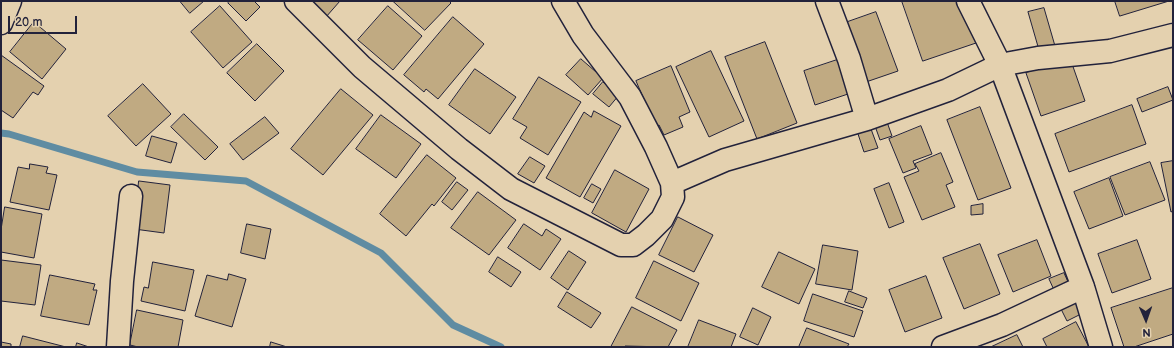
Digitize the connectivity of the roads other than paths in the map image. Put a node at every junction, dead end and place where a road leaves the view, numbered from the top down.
1 (10, 1) edge
2 (296, 1) edge
3 (563, 1) edge
4 (827, 1) edge
5 (968, 1) edge
6 (1, 23) edge
7 (1173, 35) edge
8 (1000, 65) junction
9 (867, 119) junction
10 (672, 183) junction
11 (131, 196) dead end
12 (1083, 287) junction
13 (118, 347) edge
14 (943, 347) edge
15 (1101, 347) edge

1 - 6 street
2 - 10 street
3 - 10 street
4 - 9 street
5 - 8 street
7 - 8 street
8 - 9 street
8 - 12 street
9 - 10 street
11 - 13 street
12 - 14 street
12 - 15 street

